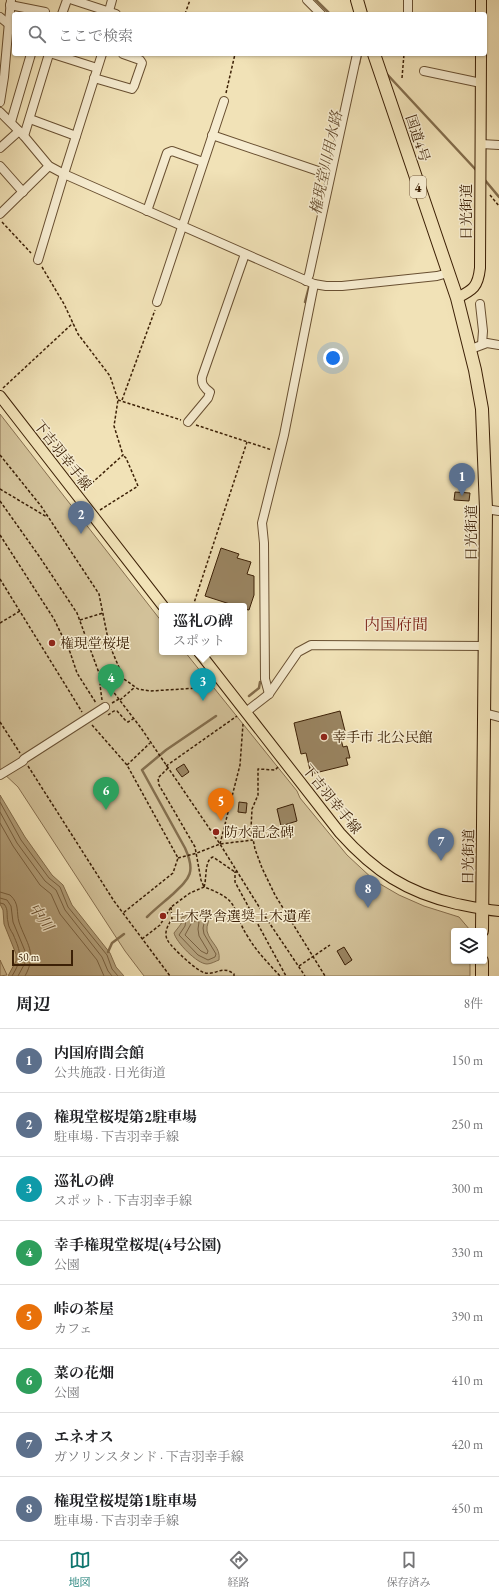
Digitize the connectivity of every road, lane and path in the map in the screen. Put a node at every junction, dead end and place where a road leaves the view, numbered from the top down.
1 (67, 0) edge
2 (73, 0) edge
3 (112, 0) edge
4 (190, 0) edge
5 (307, 0) edge
6 (357, 0) edge
7 (408, 0) edge
8 (481, 0) edge
9 (11, 2) edge
10 (45, 12) dead end
11 (63, 12) edge
12 (111, 12) edge
13 (114, 12) edge
14 (186, 12) edge
15 (319, 12) edge
16 (360, 12) edge
17 (408, 12) edge
18 (481, 12) edge
19 (0, 16) edge
20 (11, 26) edge
21 (30, 56) edge
22 (48, 56) edge
23 (59, 56) edge
24 (101, 56) edge
25 (129, 56) edge
26 (235, 56) edge
27 (357, 56) edge
28 (375, 56) edge
29 (404, 56) edge
30 (481, 56) edge
31 (97, 68) junction
32 (424, 71) dead end
33 (94, 78) junction
34 (402, 78) dead end
35 (481, 83) junction
36 (224, 101) joint
37 (0, 102) edge
38 (0, 112) edge
39 (30, 119) junction
40 (11, 122) junction
41 (22, 134) junction
42 (212, 135) junction
43 (76, 136) junction
44 (481, 144) junction
45 (499, 146) edge
46 (0, 148) edge
47 (203, 162) junction
48 (0, 166) edge
49 (50, 166) junction
50 (64, 174) junction
51 (330, 175) junction
52 (23, 192) junction
53 (488, 194) dead end
54 (499, 206) edge
55 (147, 211) junction
56 (0, 214) edge
57 (0, 221) edge
58 (182, 227) junction
59 (245, 254) junction
60 (38, 260) junction
61 (448, 273) junction
62 (306, 281) junction
63 (314, 284) junction
64 (457, 298) junction
65 (157, 302) joint
66 (480, 304) dead end
67 (73, 324) junction
68 (482, 344) junction
69 (499, 345) edge
70 (470, 349) junction
71 (0, 390) edge
72 (0, 396) edge
73 (118, 400) junction
74 (122, 400) junction
75 (188, 422) junction
76 (247, 442) junction
77 (279, 453) junction
78 (0, 455) edge
79 (123, 455) junction
80 (0, 488) edge
81 (78, 496) junction
82 (0, 501) edge
83 (486, 509) junction
84 (499, 511) edge
85 (92, 514) junction
86 (48, 518) junction
87 (0, 535) edge
88 (0, 579) edge
89 (161, 603) edge
90 (194, 603) edge
91 (20, 611) junction
92 (103, 613) junction
93 (79, 620) junction
94 (0, 623) edge
95 (486, 646) junction
96 (201, 655) edge
97 (103, 678) junction
98 (135, 687) junction
99 (216, 687) dead end
100 (269, 694) junction
101 (120, 700) junction
102 (104, 708) junction
103 (484, 713) junction
104 (242, 716) junction
105 (499, 717) edge
106 (87, 719) junction
107 (134, 719) junction
108 (0, 722) edge
109 (150, 742) junction
110 (23, 760) junction
111 (127, 765) junction
112 (166, 766) junction
113 (279, 766) dead end
114 (168, 768) junction
115 (0, 775) edge
116 (253, 840) junction
117 (220, 844) junction
118 (196, 853) junction
119 (178, 858) junction
120 (236, 872) junction
121 (204, 887) junction
122 (171, 907) junction
123 (482, 910) junction
124 (499, 911) edge
125 (123, 914) junction
126 (499, 919) edge
127 (482, 928) edge
128 (142, 939) junction
129 (330, 945) dead end
130 (313, 957) junction
131 (482, 964) edge
132 (299, 966) junction
133 (170, 976) edge
134 (234, 976) edge
135 (280, 976) edge
136 (286, 976) edge
137 (305, 976) edge
138 (325, 976) edge
139 (482, 976) edge

1 - 11 street
2 - 12 street
3 - 13 street
4 - 14 path
5 - 15 street
6 - 16 highway
7 - 17 street
8 - 18 main road
9 - 10 street
9 - 20 street
19 - 20 street
20 - 37 street
21 - 40 street
22 - 39 street
23 - 31 street
24 - 31 street
25 - 33 street
26 - 36 path
27 - 51 street
28 - 61 highway, 国道4号 / 4
29 - 34 path
30 - 35 main road, 日光街道
31 - 33 street
32 - 35 street
33 - 43 street
35 - 44 main road, 日光街道
36 - 42 street
38 - 40 street
39 - 41 street
39 - 43 street
40 - 41 street
41 - 46 street
41 - 49 street
42 - 47 street
42 - 51 street
43 - 50 street
44 - 45 street
44 - 64 main road, 日光街道
47 - 55 street
47 - 58 street
48 - 52 street
49 - 50 street
49 - 52 street
50 - 55 street
50 - 60 street
51 - 62 street
52 - 56 street
53 - 54 path
55 - 58 street
57 - 60 path
58 - 59 street
58 - 65 street
59 - 62 street
59 - 75 street
60 - 67 path
61 - 63 street
61 - 64 highway, 国道4号 / 4
62 - 63 street
63 - 77 street
64 - 70 highway, 日光街道 / 4
65 - 74 path
66 - 68 street
67 - 71 path
67 - 73 path
68 - 69 street
68 - 70 street
70 - 83 highway, 日光街道 / 4
72 - 81 main road, 下吉羽幸手線
73 - 74 path
73 - 79 path
74 - 75 path
75 - 76 path
76 - 77 path
76 - 90 path
77 - 100 street
78 - 86 path
79 - 81 path
79 - 85 path
80 - 86 path
81 - 85 main road, 下吉羽幸手線
82 - 93 path
83 - 84 street
83 - 95 highway, 日光街道 / 4
85 - 89 main road, 下吉羽幸手線
86 - 92 path
87 - 102 path
88 - 91 path
91 - 94 path
91 - 106 path
92 - 93 path
92 - 98 path
93 - 97 path
95 - 100 street
95 - 103 highway, 日光街道 / 4
96 - 104 main road, 下吉羽幸手線
97 - 101 path
97 - 102 path
98 - 99 path
98 - 101 path
100 - 104 street
101 - 107 path
102 - 106 street
102 - 107 path
103 - 105 street
103 - 123 highway, 日光街道 / 4
104 - 112 path
104 - 117 path
104 - 123 main road, 下吉羽幸手線
106 - 110 street
106 - 111 path
107 - 109 path
108 - 110 path
109 - 111 path
109 - 112 path
110 - 115 street
110 - 125 path
111 - 119 path
112 - 114 path
113 - 116 path
114 - 117 path
114 - 118 path
116 - 117 path
116 - 130 path
117 - 118 path
117 - 120 path
118 - 119 path
118 - 121 path
119 - 125 path
120 - 121 path
120 - 132 path
120 - 136 path
121 - 122 path
121 - 135 path
122 - 128 path
122 - 134 path
123 - 124 main road
123 - 126 main road
123 - 127 highway, 日光街道 / 4
125 - 128 path
128 - 133 path
129 - 130 path
130 - 132 path
130 - 138 path
131 - 139 highway
132 - 137 path

